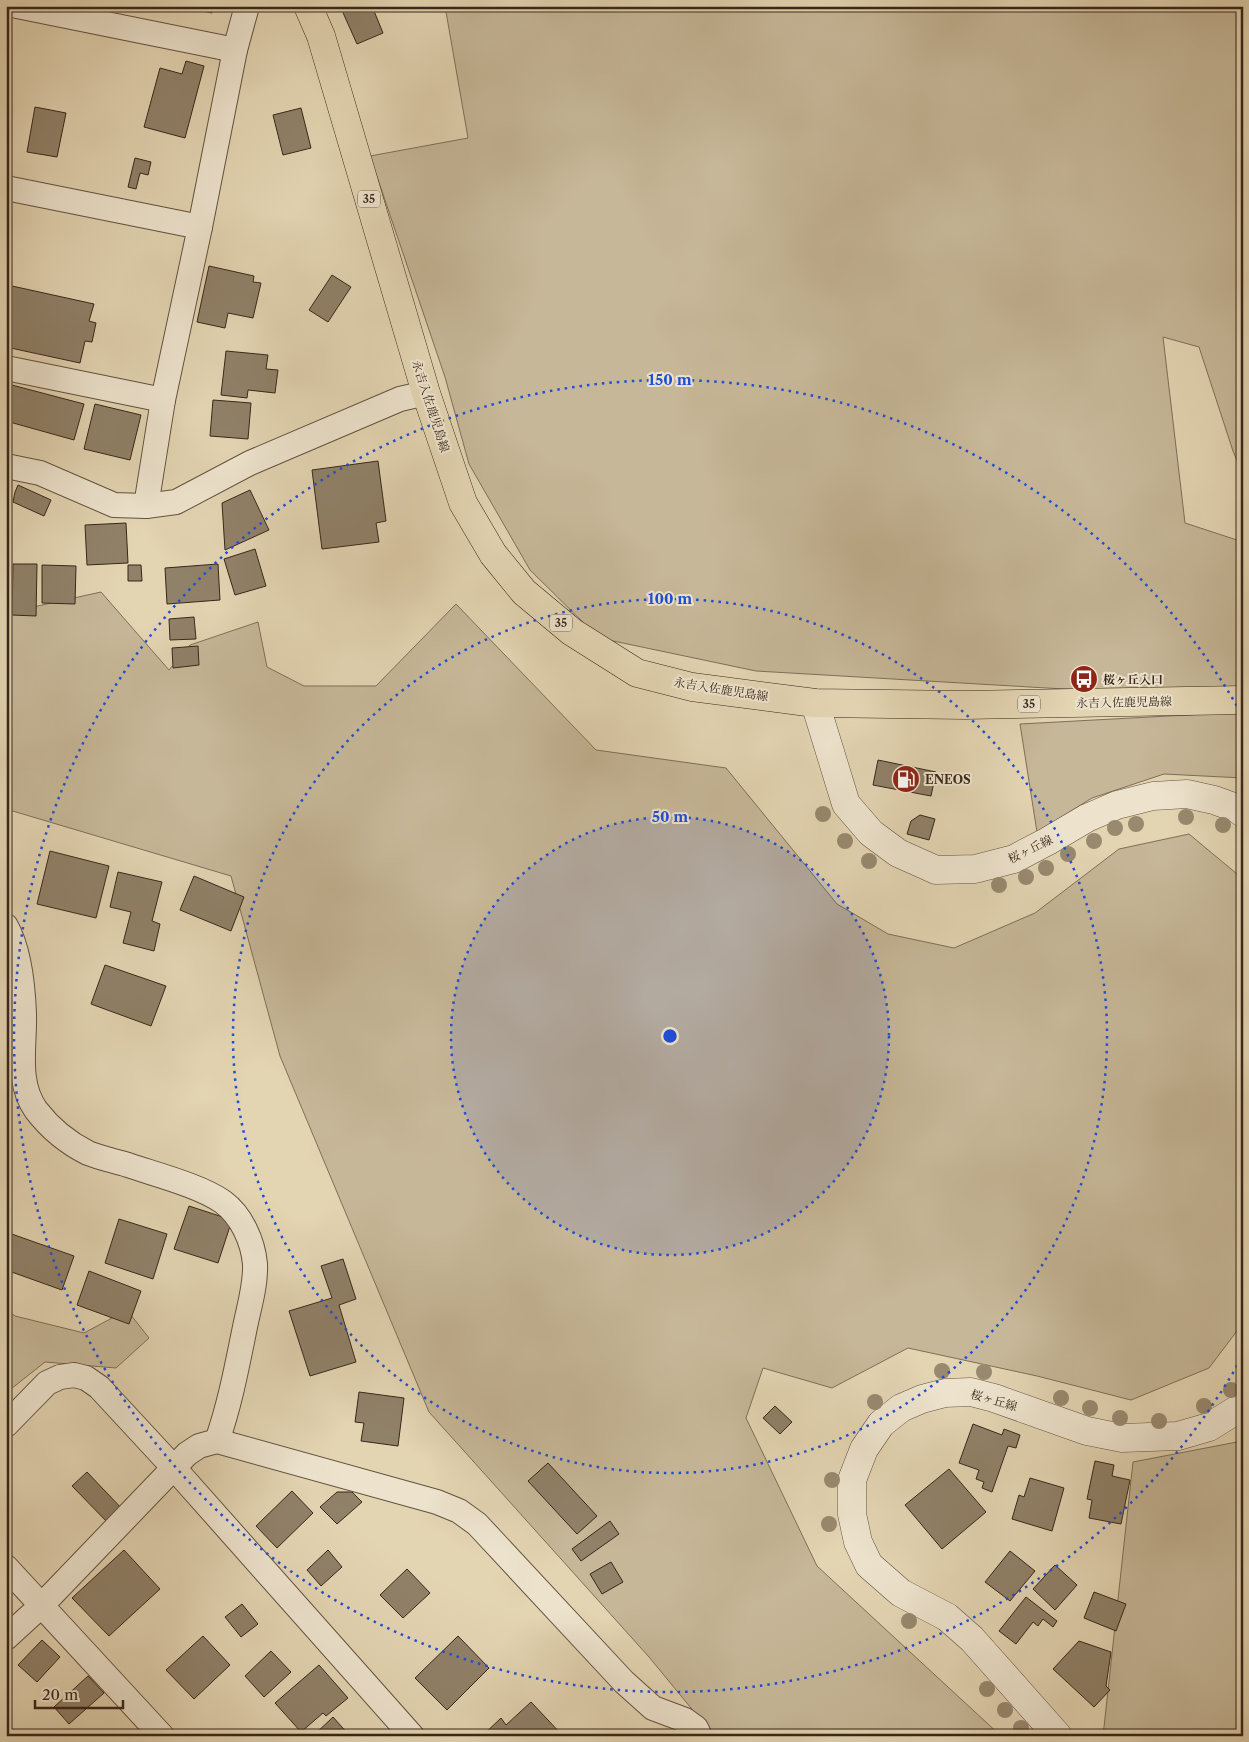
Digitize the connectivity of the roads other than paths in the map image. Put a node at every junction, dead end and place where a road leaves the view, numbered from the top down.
1 (17, 6) edge
2 (248, 6) edge
3 (308, 6) edge
4 (235, 50) junction
5 (6, 188) edge
6 (200, 227) junction
7 (6, 368) edge
8 (426, 393) junction
9 (162, 400) junction
10 (6, 466) edge
11 (146, 506) junction
12 (1243, 700) edge
13 (814, 703) junction
14 (1243, 813) edge
15 (6, 926) edge
16 (1243, 1406) edge
17 (6, 1426) edge
18 (217, 1441) junction
19 (174, 1468) junction
20 (6, 1567) edge
21 (41, 1606) junction
22 (6, 1638) edge
23 (162, 1736) edge
24 (412, 1736) edge
25 (700, 1736) edge
26 (1058, 1736) edge

1 - 4 street
2 - 4 street
3 - 8 main road, 永吉入佐鹿児島線 / 35
4 - 6 street
5 - 6 street
6 - 9 street
7 - 9 street
8 - 11 street
8 - 13 main road, 永吉入佐鹿児島線 / 35
9 - 11 street
10 - 11 street
12 - 13 main road, 永吉入佐鹿児島線 / 35
13 - 14 street, 桜ヶ丘線
15 - 18 street
16 - 26 street, 桜ヶ丘線
17 - 19 street
18 - 19 street
18 - 25 street
19 - 21 street
19 - 24 street
20 - 21 street
21 - 22 street
21 - 23 street

